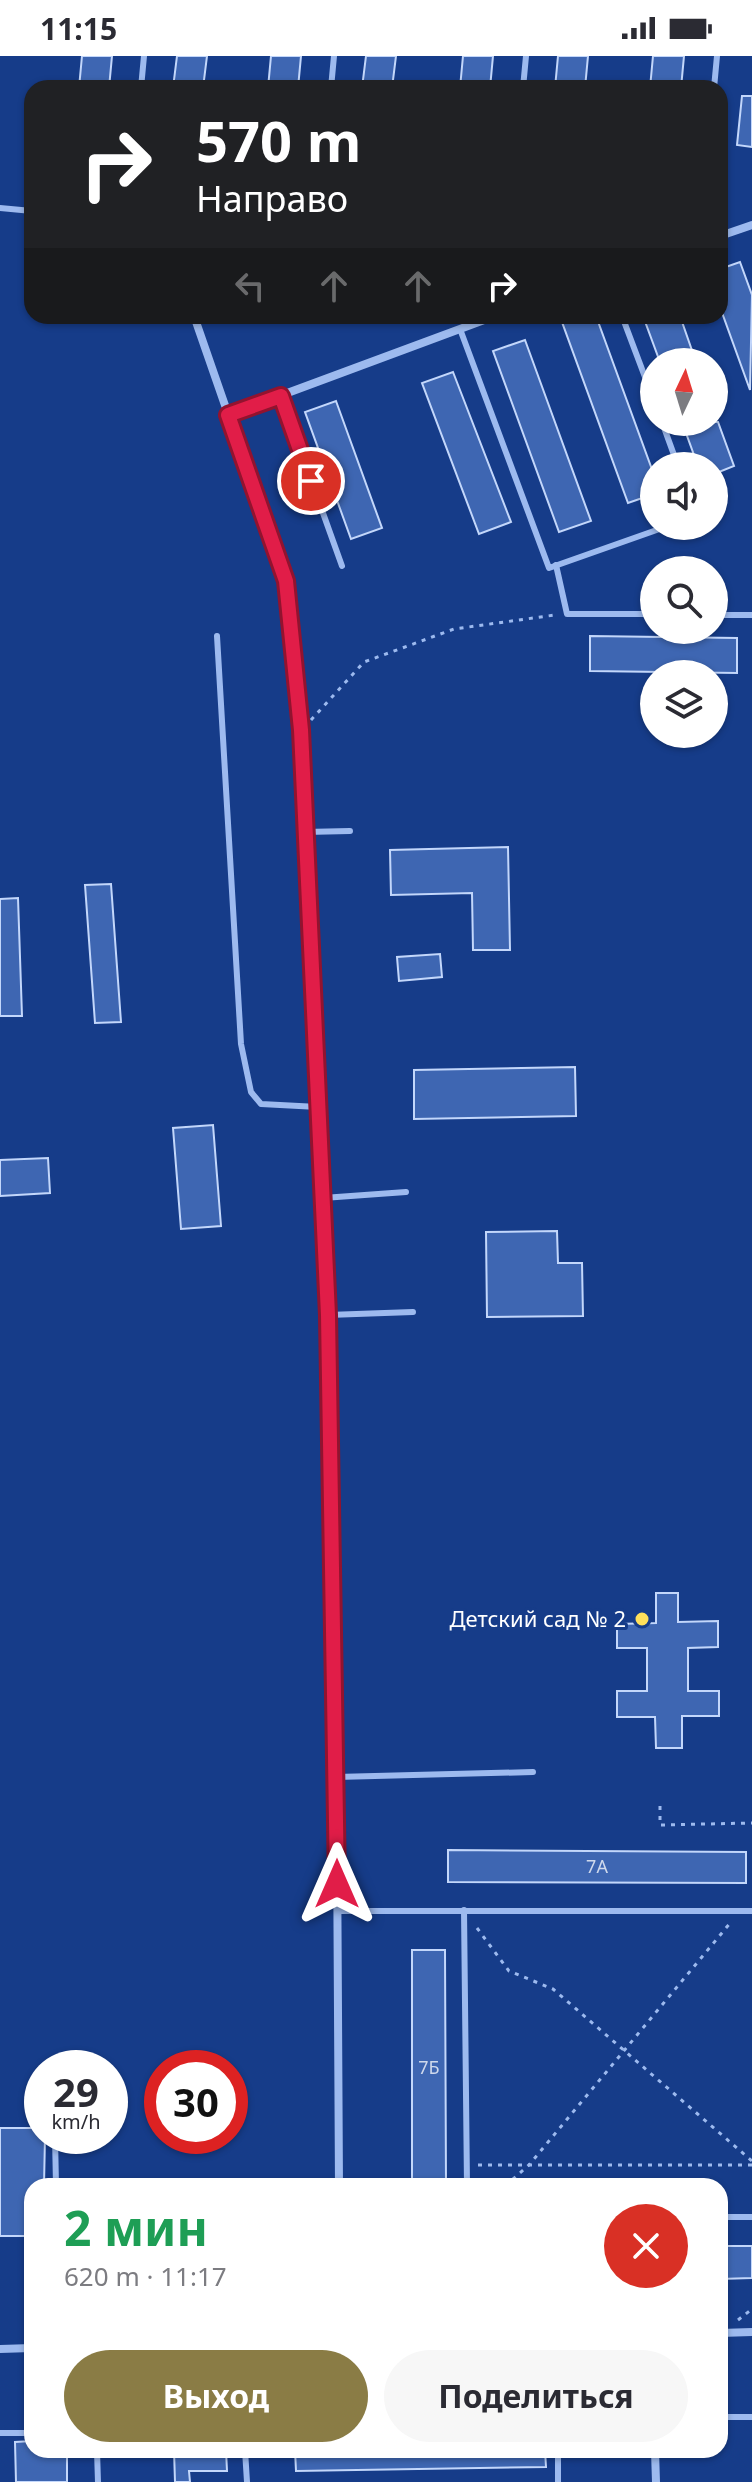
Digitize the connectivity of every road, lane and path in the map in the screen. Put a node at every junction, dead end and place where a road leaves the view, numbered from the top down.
1 (144, 56) edge
2 (334, 56) edge
3 (526, 56) edge
4 (717, 56) edge
5 (142, 80) edge
6 (332, 80) edge
7 (524, 80) edge
8 (715, 80) edge
9 (0, 208) edge
10 (24, 210) edge
11 (751, 227) edge
12 (728, 233) edge
13 (197, 324) edge
14 (473, 324) edge
15 (625, 324) edge
16 (460, 329) junction
17 (640, 364) edge
18 (281, 396) junction
19 (228, 415) junction
20 (640, 536) edge
21 (556, 565) junction
22 (342, 566) dead end
23 (567, 614) junction
24 (640, 614) edge
25 (728, 615) edge
26 (752, 615) edge
27 (217, 636) dead end
28 (301, 730) junction
29 (350, 831) dead end
30 (305, 832) junction
31 (318, 1107) junction
32 (406, 1192) dead end
33 (323, 1198) junction
34 (413, 1312) dead end
35 (328, 1315) junction
36 (533, 1772) dead end
37 (336, 1777) junction
38 (660, 1806) dead end
39 (752, 1823) edge
40 (464, 1910) junction
41 (740, 1910) junction
42 (337, 1911) junction
43 (752, 1911) edge
44 (625, 2050) junction
45 (55, 2154) edge
46 (752, 2163) edge
47 (467, 2165) junction
48 (529, 2165) junction
49 (56, 2178) edge
50 (339, 2178) edge
51 (467, 2178) edge
52 (514, 2178) edge
53 (728, 2217) edge
54 (752, 2217) edge
55 (752, 2332) edge
56 (728, 2333) edge
57 (24, 2348) edge
58 (0, 2349) edge
59 (728, 2417) edge
60 (752, 2417) edge
61 (0, 2433) edge
62 (24, 2433) edge
63 (97, 2458) edge
64 (246, 2458) edge
65 (558, 2458) edge
66 (655, 2458) edge
67 (98, 2482) edge
68 (247, 2482) edge
69 (558, 2482) edge
70 (656, 2482) edge

1 - 5 lane
2 - 6 lane
3 - 7 lane
4 - 8 lane
9 - 10 lane
11 - 12 street
13 - 19 street
14 - 16 street
15 - 17 lane
16 - 18 street
16 - 21 lane
18 - 19 street
18 - 22 lane
19 - 28 street
20 - 21 lane
21 - 23 lane
23 - 24 lane
23 - 28 path
25 - 26 lane
27 - 31 lane
28 - 30 street
29 - 30 lane
30 - 31 street
31 - 33 street
32 - 33 lane
33 - 35 street
34 - 35 lane
35 - 37 street
36 - 37 lane
37 - 42 street
38 - 39 path
40 - 41 lane
40 - 42 lane
40 - 44 path
40 - 47 lane
41 - 43 lane
41 - 44 path
42 - 50 street
44 - 46 path
44 - 48 path
45 - 49 lane
46 - 48 path
47 - 48 path
47 - 51 lane
48 - 52 path
53 - 54 lane
55 - 56 street
57 - 58 street
59 - 60 lane
61 - 62 lane
63 - 67 lane
64 - 68 lane
65 - 69 lane
66 - 70 street

